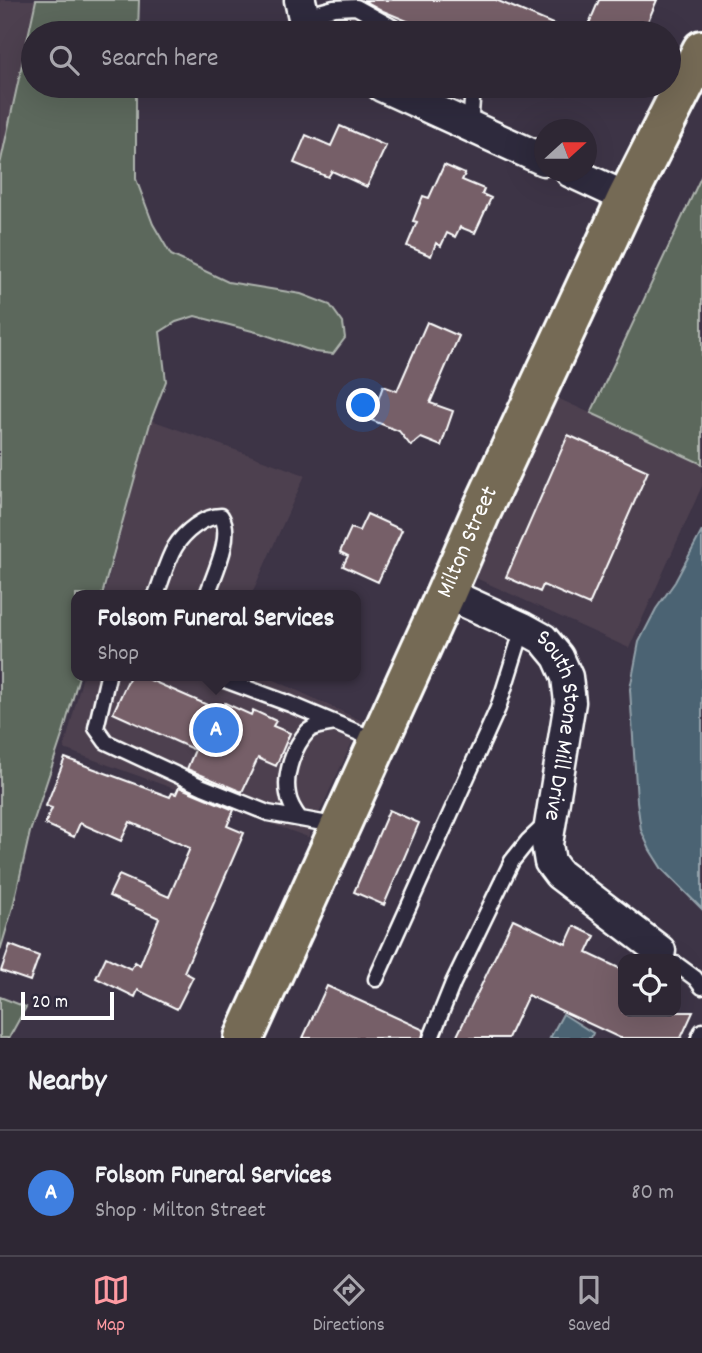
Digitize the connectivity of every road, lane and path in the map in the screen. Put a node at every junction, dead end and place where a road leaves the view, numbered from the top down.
1 (305, 17) edge
2 (379, 21) edge
3 (702, 50) edge
4 (681, 91) edge
5 (408, 98) edge
6 (471, 98) edge
7 (678, 98) edge
8 (470, 126) junction
9 (534, 155) edge
10 (593, 182) edge
11 (627, 198) junction
12 (158, 590) edge
13 (208, 590) edge
14 (446, 593) junction
15 (523, 628) junction
16 (107, 681) edge
17 (227, 681) edge
18 (335, 723) junction
19 (379, 741) junction
20 (300, 819) junction
21 (550, 821) junction
22 (340, 826) junction
23 (664, 954) edge
24 (681, 967) edge
25 (376, 979) dead end
26 (702, 987) edge
27 (702, 1031) edge
28 (244, 1038) edge
29 (431, 1038) edge
30 (699, 1038) edge

1 - 2 lane
3 - 4 main road, Milton Street
5 - 8 street
6 - 8 lane
7 - 11 main road, Milton Street
8 - 9 street
10 - 11 street
11 - 14 main road, Milton Street
12 - 13 lane
14 - 15 street, South Stone Mill Drive
14 - 19 main road, Milton Street
15 - 21 street, South Stone Mill Drive
15 - 25 lane
16 - 20 lane
17 - 18 lane
18 - 19 lane
18 - 20 lane
19 - 22 main road, Milton Street
20 - 22 lane
21 - 23 street, South Stone Mill Drive
21 - 29 lane
22 - 28 main road, Milton Street
24 - 26 lane
27 - 30 lane

